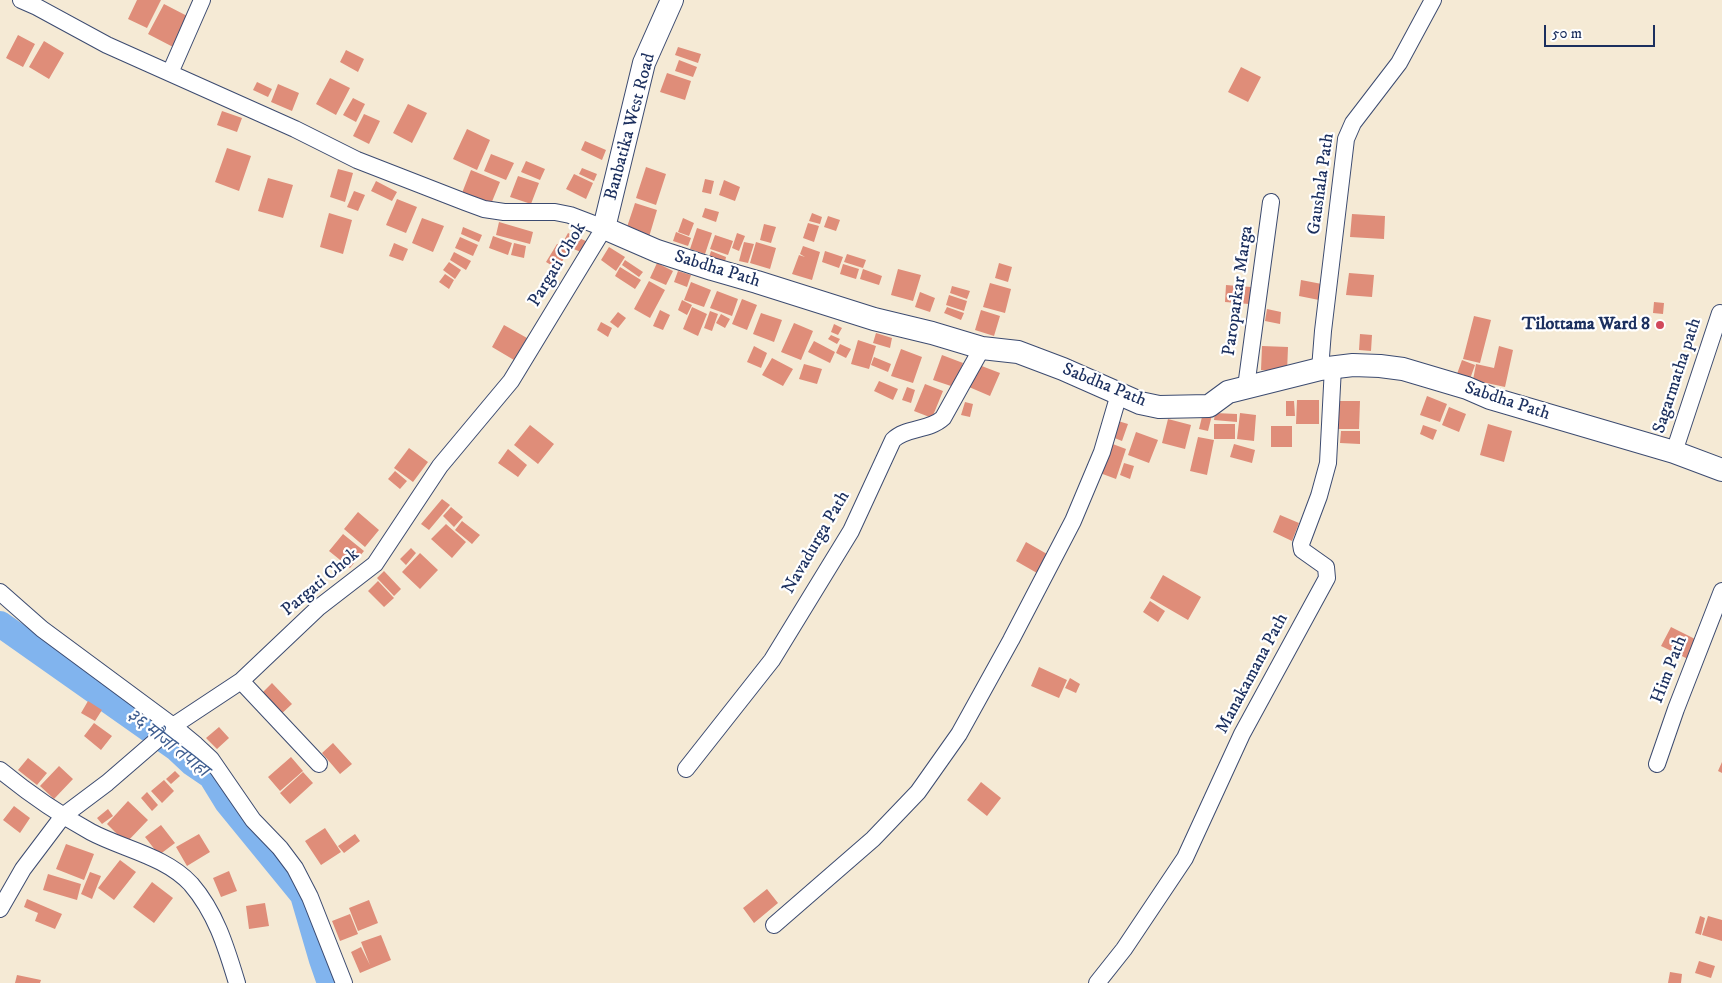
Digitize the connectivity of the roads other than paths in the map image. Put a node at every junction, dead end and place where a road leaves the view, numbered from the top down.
1 (21, 0) edge
2 (202, 0) edge
3 (672, 0) edge
4 (1433, 0) edge
5 (170, 73) junction
6 (1271, 202) dead end
7 (604, 228) junction
8 (1720, 313) dead end
9 (982, 348) junction
10 (1327, 368) junction
11 (1246, 387) junction
12 (1119, 394) junction
13 (1674, 452) junction
14 (1722, 470) edge
15 (1722, 590) edge
16 (0, 592) edge
17 (241, 681) junction
18 (171, 728) junction
19 (319, 764) dead end
20 (1657, 764) dead end
21 (686, 769) dead end
22 (0, 770) edge
23 (63, 816) junction
24 (0, 909) edge
25 (774, 925) dead end
26 (237, 983) edge
27 (344, 983) edge
28 (1097, 983) edge

1 - 5 street
2 - 5 street
3 - 7 street, Banbatika West Road
4 - 10 street, Gaushala Path
5 - 7 street
6 - 11 street, Paroparkar Marga
7 - 9 street, Sabdha Path
7 - 17 street, Pargati Chok
8 - 13 street, Sagarmatha path
9 - 12 street, Sabdha Path
9 - 21 street, Navadurga Path
10 - 11 street, Sabdha Path
10 - 13 street, Sabdha Path
10 - 28 street, Manakamana Path
11 - 12 street, Sabdha Path
12 - 25 street
13 - 14 street, Sabdha Path
15 - 20 street, Him Path
16 - 18 street
17 - 18 street, Pargati Chok
17 - 19 street
18 - 23 street, Pargati Chok
18 - 27 street
22 - 23 street
23 - 24 street, Pargati Chok
23 - 26 street

